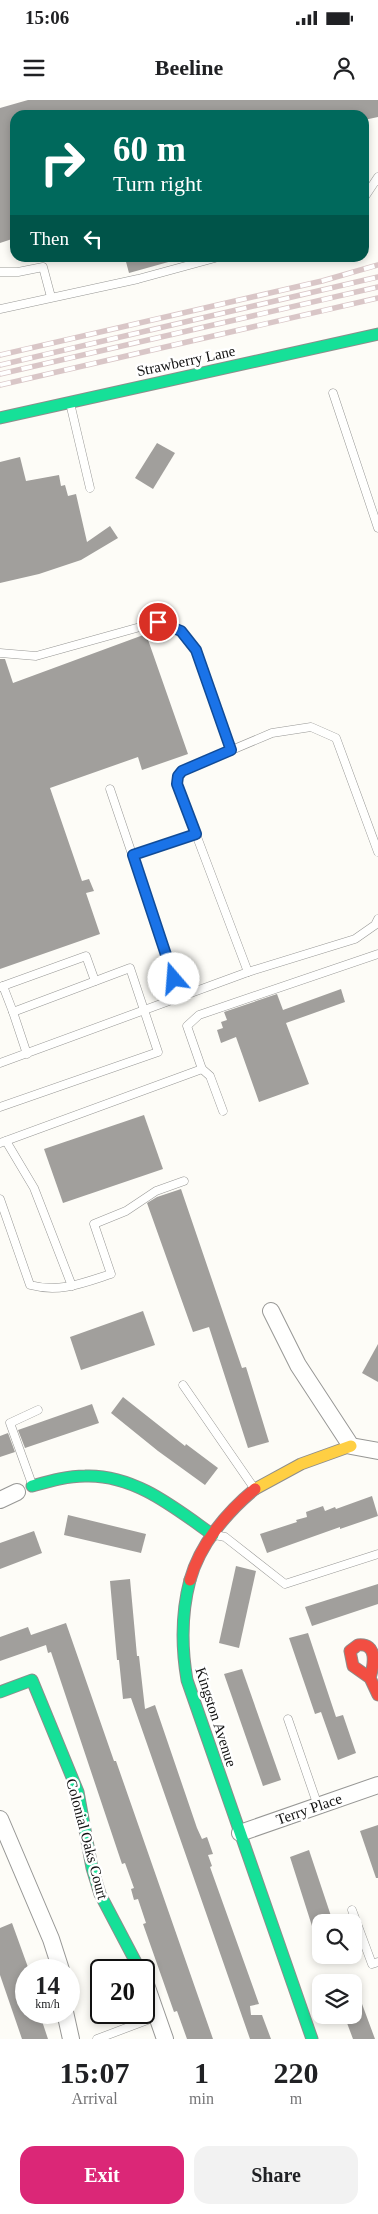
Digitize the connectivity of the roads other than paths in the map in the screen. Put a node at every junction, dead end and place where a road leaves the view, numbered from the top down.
1 (378, 177) edge
2 (369, 190) edge
3 (200, 262) edge
4 (0, 272) edge
5 (51, 297) junction
6 (0, 309) edge
7 (378, 334) edge
8 (333, 393) dead end
9 (69, 401) junction
10 (0, 418) edge
11 (90, 488) dead end
12 (378, 528) edge
13 (0, 653) edge
14 (231, 750) junction
15 (110, 789) dead end
16 (196, 834) junction
17 (378, 852) edge
18 (133, 855) junction
19 (378, 919) edge
20 (378, 954) edge
21 (248, 972) junction
22 (95, 981) junction
23 (1, 986) edge
24 (180, 996) junction
25 (144, 1009) junction
26 (13, 1012) junction
27 (27, 1054) junction
28 (0, 1063) edge
29 (202, 1069) junction
30 (0, 1107) edge
31 (223, 1111) dead end
32 (3, 1142) edge
33 (184, 1181) dead end
34 (0, 1199) edge
35 (72, 1286) junction
36 (271, 1311) dead end
37 (183, 1384) dead end
38 (38, 1410) dead end
39 (351, 1446) junction
40 (378, 1451) edge
41 (32, 1486) joint
42 (255, 1489) junction
43 (17, 1492) dead end
44 (0, 1500) edge
45 (213, 1535) junction
46 (378, 1554) edge
47 (370, 1678) dead end
48 (0, 1692) edge
49 (378, 1695) edge
50 (288, 1719) dead end
51 (378, 1785) edge
52 (318, 1806) junction
53 (0, 1819) edge
54 (240, 1833) junction
55 (352, 1910) dead end
56 (58, 1959) edge
57 (134, 1959) edge
58 (378, 1962) edge
59 (155, 2008) edge
60 (158, 2016) junction
61 (68, 2024) edge
62 (71, 2039) edge
63 (98, 2039) edge
64 (166, 2039) edge
65 (312, 2039) edge

1 - 2 lane
3 - 5 lane
4 - 5 lane
5 - 6 lane
7 - 9 street, Strawberry Lane
8 - 12 lane
9 - 10 street, Strawberry Lane
9 - 11 lane
13 - 14 lane
14 - 16 lane
14 - 17 lane
15 - 18 lane
16 - 18 lane
16 - 21 lane
18 - 24 lane
19 - 21 lane
20 - 29 lane
21 - 24 lane
22 - 23 lane
22 - 25 lane
22 - 26 lane
23 - 26 lane
24 - 25 lane
25 - 27 lane
25 - 30 lane
26 - 27 lane
27 - 28 lane
29 - 31 lane
29 - 32 lane
32 - 35 lane
33 - 35 lane
34 - 35 lane
36 - 39 street
37 - 42 lane
38 - 41 lane
39 - 40 street
39 - 42 street, Kingston Avenue
41 - 45 street
42 - 45 street, Kingston Avenue
43 - 44 street
45 - 46 lane
45 - 54 street, Kingston Avenue
47 - 49 street
48 - 57 street, Colonial Oaks Court
50 - 52 lane
51 - 52 street, Terry Place
52 - 54 street, Terry Place
53 - 56 street
54 - 65 street, Kingston Avenue
55 - 58 lane
59 - 60 street
60 - 63 lane
60 - 64 street
61 - 62 street

